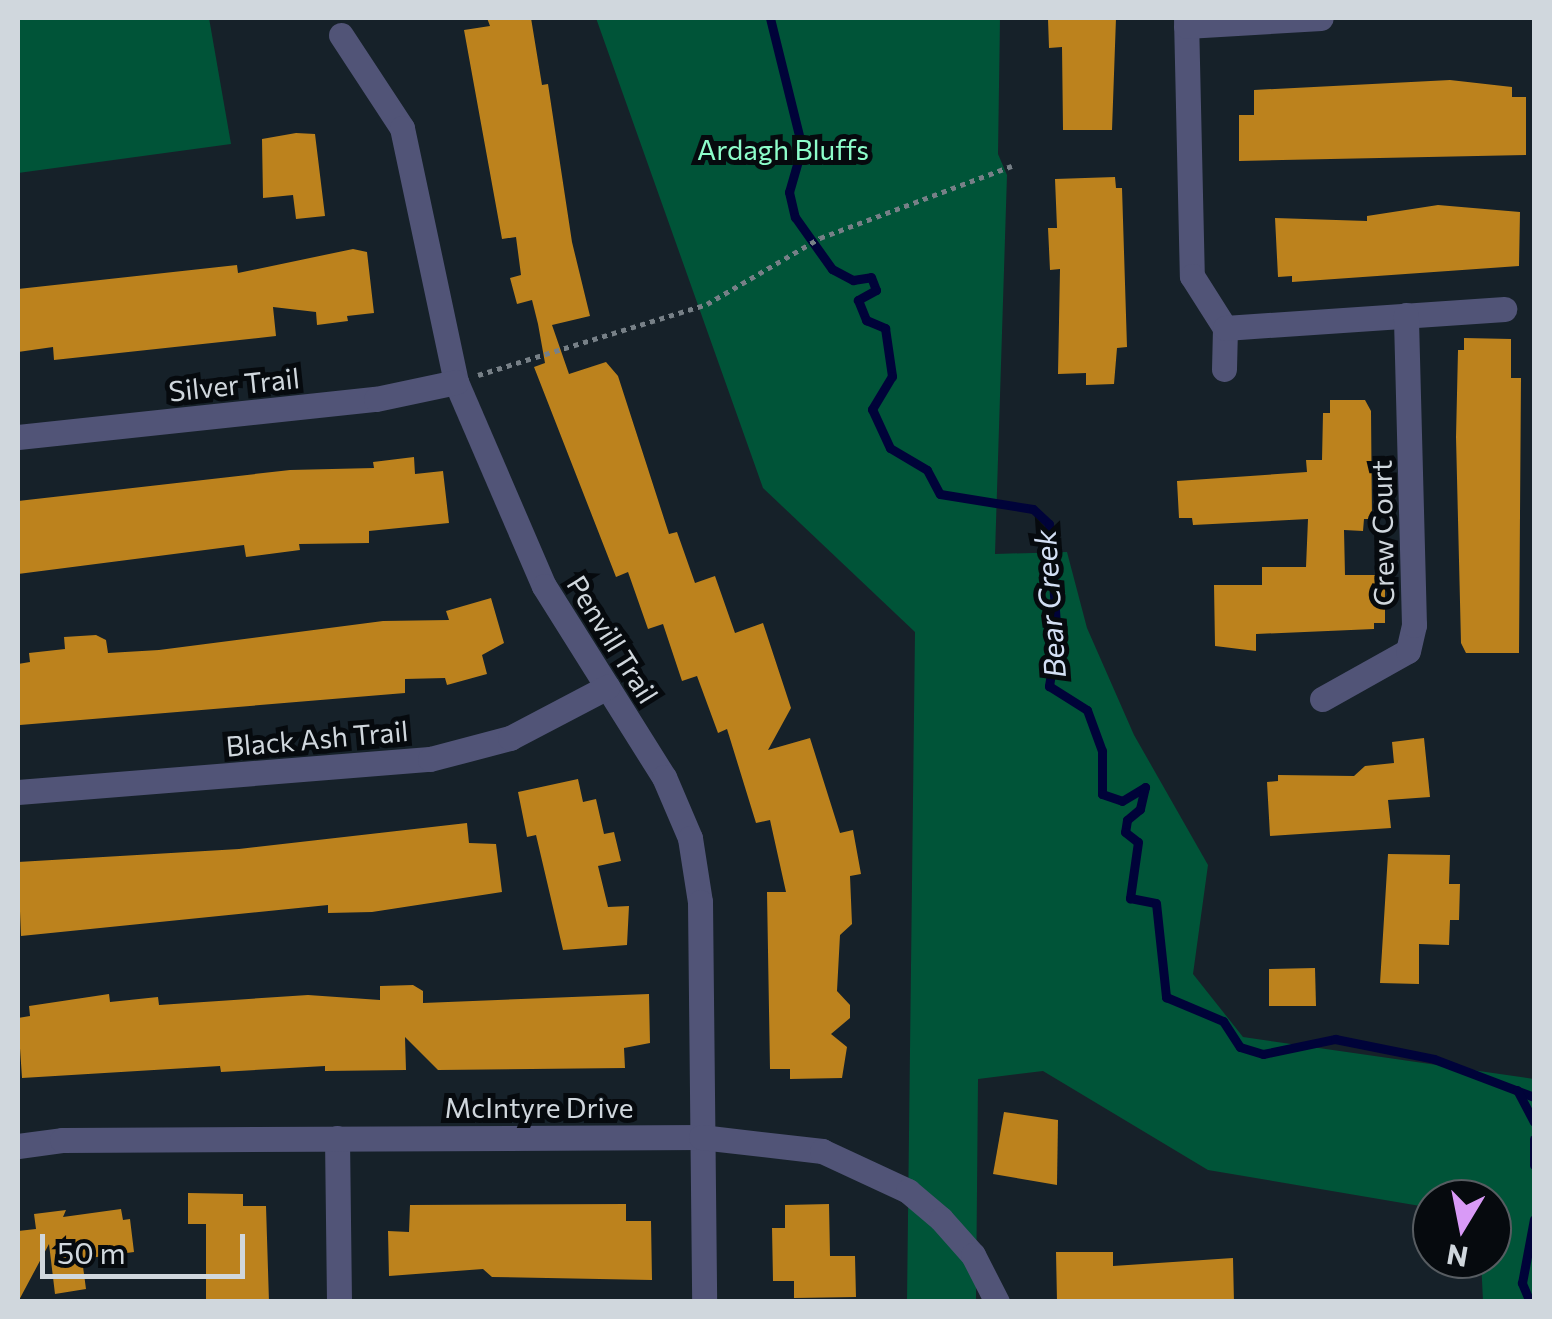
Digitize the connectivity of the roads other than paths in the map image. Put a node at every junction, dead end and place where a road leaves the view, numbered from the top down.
1 (1321, 18) edge
2 (1186, 22) edge
3 (341, 34) dead end
4 (1504, 309) dead end
5 (1406, 315) junction
6 (1225, 328) junction
7 (1224, 369) dead end
8 (456, 382) junction
9 (18, 437) edge
10 (607, 687) junction
11 (1322, 699) dead end
12 (18, 792) edge
13 (701, 1137) junction
14 (337, 1138) junction
15 (18, 1146) edge
16 (339, 1302) edge
17 (704, 1302) edge
18 (998, 1302) edge

1 - 2 street
2 - 6 street
3 - 8 street, Penvill Trail
4 - 5 street
5 - 6 street
5 - 11 street, Crew Court
6 - 7 street
8 - 9 street, Silver Trail
8 - 10 street, Penvill Trail
10 - 12 street, Black Ash Trail
10 - 13 street, Penvill Trail
13 - 14 street, McIntyre Drive
13 - 17 street, Penvill Trail
13 - 18 street, McIntyre Drive
14 - 15 street, McIntyre Drive
14 - 16 street

